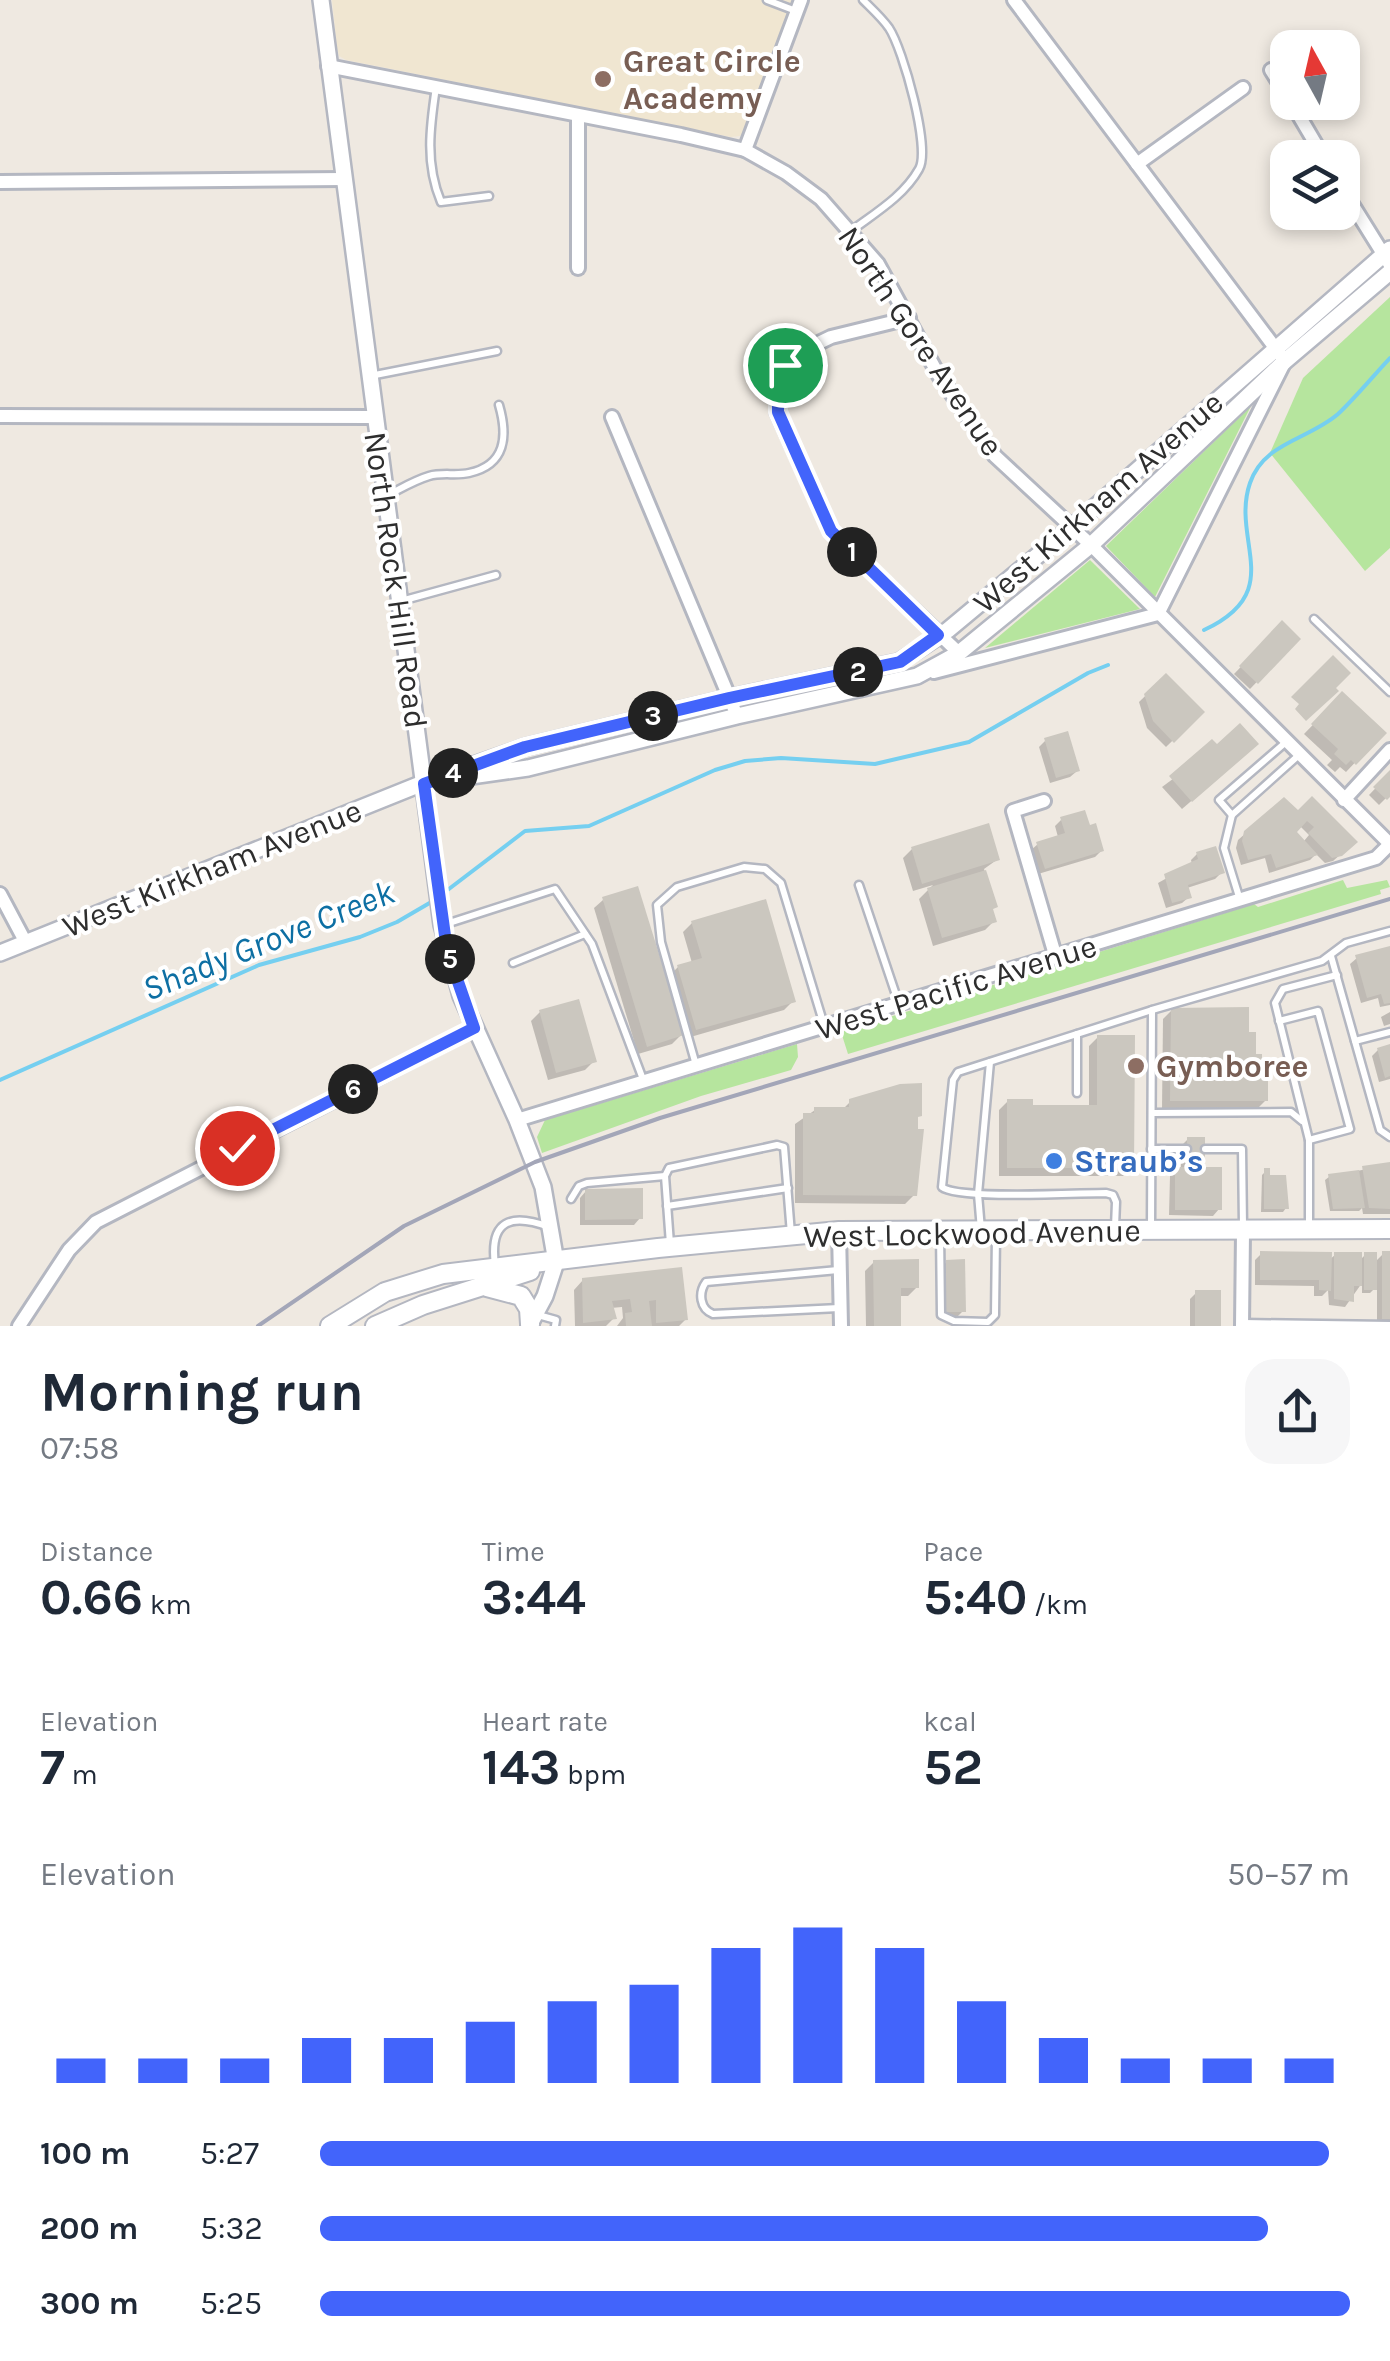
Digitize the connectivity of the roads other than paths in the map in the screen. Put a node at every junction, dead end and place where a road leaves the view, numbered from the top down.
1 (321, 0) edge
2 (767, 0) edge
3 (863, 0) edge
4 (1014, 0) edge
5 (800, 6) edge
6 (328, 66) junction
7 (436, 86) junction
8 (1243, 88) dead end
9 (578, 116) junction
10 (745, 150) junction
11 (1137, 164) junction
12 (344, 179) junction
13 (0, 182) edge
14 (489, 196) dead end
15 (1360, 216) edge
16 (851, 230) junction
17 (1388, 260) edge
18 (578, 268) dead end
19 (909, 318) junction
20 (496, 351) dead end
21 (1279, 355) junction
22 (369, 376) junction
23 (500, 405) dead end
24 (0, 416) edge
25 (374, 416) junction
26 (612, 417) dead end
27 (385, 496) junction
28 (1072, 527) junction
29 (1091, 546) junction
30 (496, 575) dead end
31 (400, 601) junction
32 (1158, 614) junction
33 (1314, 619) dead end
34 (938, 635) junction
35 (958, 653) junction
36 (917, 676) junction
37 (1390, 692) edge
38 (729, 698) junction
39 (737, 716) junction
40 (1286, 742) junction
41 (1390, 750) edge
42 (1300, 755) junction
43 (424, 784) junction
44 (1344, 800) junction
45 (1044, 801) dead end
46 (1232, 815) junction
47 (1390, 844) edge
48 (859, 885) dead end
49 (0, 894) edge
50 (1240, 900) junction
51 (442, 920) junction
52 (1390, 932) edge
53 (586, 934) junction
54 (26, 943) junction
55 (0, 953) edge
56 (1332, 956) junction
57 (1056, 958) junction
58 (513, 963) dead end
59 (1337, 975) junction
60 (899, 1005) junction
61 (1152, 1010) junction
62 (1280, 1021) junction
63 (825, 1027) junction
64 (474, 1028) junction
65 (1390, 1032) edge
66 (1077, 1034) junction
67 (1355, 1041) junction
68 (990, 1062) junction
69 (696, 1066) junction
70 (644, 1082) junction
71 (1077, 1092) dead end
72 (1152, 1113) junction
73 (518, 1120) junction
74 (1304, 1122) junction
75 (1390, 1137) edge
76 (1310, 1140) junction
77 (1151, 1149) junction
78 (1187, 1149) dead end
79 (1205, 1149) dead end
80 (664, 1176) junction
81 (788, 1188) junction
82 (978, 1194) junction
83 (570, 1199) dead end
84 (667, 1206) junction
85 (550, 1228) junction
86 (1390, 1229) edge
87 (839, 1231) junction
88 (940, 1231) junction
89 (988, 1231) junction
90 (1115, 1231) junction
91 (1150, 1231) junction
92 (1309, 1231) junction
93 (1243, 1232) junction
94 (791, 1236) junction
95 (670, 1247) junction
96 (556, 1262) junction
97 (495, 1266) junction
98 (840, 1270) junction
99 (481, 1286) junction
100 (841, 1308) junction
101 (532, 1322) edge
102 (1242, 1325) edge
103 (1390, 1325) edge
104 (19, 1326) edge
105 (330, 1326) edge
106 (375, 1326) edge
107 (555, 1326) edge
108 (841, 1326) edge

1 - 6 street, North Rock Hill Road
2 - 5 lane
3 - 16 lane
4 - 11 street
5 - 10 street
6 - 7 street, North Gore Avenue
6 - 12 street, North Rock Hill Road
7 - 9 street, North Gore Avenue
7 - 14 lane
8 - 11 street
9 - 10 street, North Gore Avenue
9 - 18 street
10 - 16 street, North Gore Avenue
11 - 21 street
12 - 13 street
12 - 22 street, North Rock Hill Road
15 - 17 street
16 - 19 street, North Gore Avenue
17 - 21 street, West Kirkham Avenue
19 - 28 street, North Gore Avenue
19 - 34 street
20 - 22 lane
21 - 28 street, West Kirkham Avenue
21 - 29 street, West Kirkham Avenue
21 - 32 street
22 - 25 street, North Rock Hill Road
23 - 27 lane
24 - 25 street
25 - 27 street, North Rock Hill Road
26 - 38 street
27 - 31 street, North Rock Hill Road
28 - 29 street, North Gore Avenue
28 - 34 street, West Kirkham Avenue
29 - 32 street, North Gore Avenue
29 - 35 street, West Kirkham Avenue
30 - 31 lane
31 - 43 street, North Rock Hill Road
32 - 36 street
32 - 40 street, North Gore Avenue
33 - 37 lane
34 - 35 street
34 - 38 street, West Kirkham Avenue
35 - 36 street, West Kirkham Avenue
36 - 39 street, West Kirkham Avenue
38 - 39 street
38 - 43 street, West Kirkham Avenue
39 - 43 street, West Kirkham Avenue
40 - 42 street, North Gore Avenue
40 - 46 lane
41 - 44 street
42 - 44 street, North Gore Avenue
42 - 46 lane
43 - 51 street, North Rock Hill Road
43 - 54 street, West Kirkham Avenue
44 - 47 street, North Gore Avenue
45 - 57 street
46 - 50 lane
47 - 50 street, West Pacific Avenue
48 - 60 lane
49 - 54 street
50 - 57 street, West Pacific Avenue
51 - 53 lane
51 - 64 street, North Rock Hill Road
52 - 56 lane
53 - 58 lane
53 - 70 lane
54 - 55 street, West Kirkham Avenue
56 - 59 lane
56 - 61 lane
57 - 60 street, West Pacific Avenue
59 - 62 lane
59 - 67 lane
60 - 63 street, West Pacific Avenue
61 - 66 lane
61 - 72 lane
62 - 74 lane
62 - 76 lane
63 - 69 street, West Pacific Avenue
63 - 69 lane
64 - 73 street, North Rock Hill Road
64 - 104 street
65 - 67 lane
66 - 68 lane
66 - 71 lane
67 - 75 lane
68 - 82 lane
68 - 82 lane
69 - 70 street, West Pacific Avenue
70 - 73 street, West Pacific Avenue
72 - 74 lane
72 - 77 lane
73 - 85 street, North Rock Hill Road
74 - 76 lane
76 - 92 lane
77 - 78 lane
77 - 91 lane
79 - 93 lane
80 - 81 lane
80 - 83 lane
80 - 84 lane
81 - 84 lane
81 - 94 lane
82 - 89 lane
82 - 90 lane
84 - 95 lane
85 - 96 street, North Rock Hill Road
85 - 97 lane
86 - 92 main road, West Lockwood Avenue
87 - 88 main road, West Lockwood Avenue
87 - 94 main road, West Lockwood Avenue
87 - 98 street
88 - 89 main road, West Lockwood Avenue
88 - 89 lane
89 - 90 main road, West Lockwood Avenue
90 - 91 main road, West Lockwood Avenue
91 - 93 main road, West Lockwood Avenue
92 - 93 main road, West Lockwood Avenue
93 - 102 street
94 - 95 main road, West Lockwood Avenue
95 - 96 main road, West Lockwood Avenue
96 - 97 main road, West Lockwood Avenue
96 - 99 main road, West Lockwood Avenue
96 - 101 street
97 - 105 main road, West Lockwood Avenue
98 - 100 street
98 - 100 lane
99 - 101 main road
99 - 106 main road, West Lockwood Avenue
100 - 108 street
101 - 107 lane
102 - 103 lane

